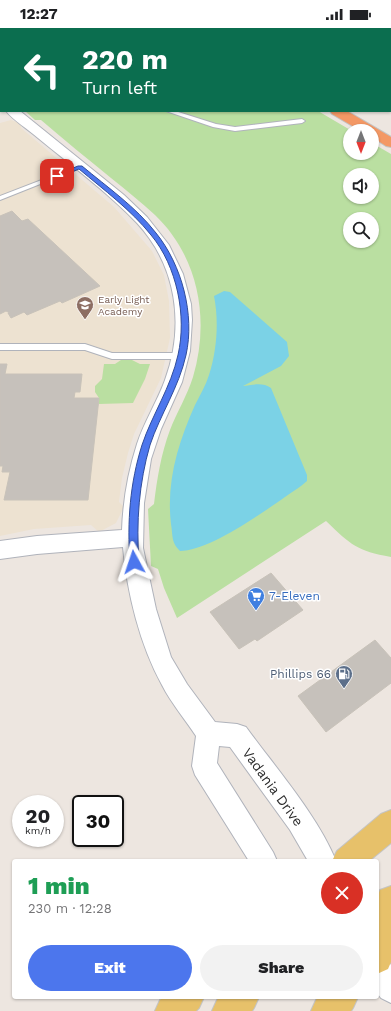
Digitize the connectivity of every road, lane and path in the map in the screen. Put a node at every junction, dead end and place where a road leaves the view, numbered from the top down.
1 (172, 112) edge
2 (339, 112) edge
3 (9, 114) edge
4 (302, 121) dead end
5 (360, 124) edge
6 (379, 135) edge
7 (391, 143) edge
8 (80, 167) junction
9 (0, 198) edge
10 (0, 347) edge
11 (182, 356) junction
12 (132, 538) junction
13 (0, 550) edge
14 (210, 733) junction
15 (391, 824) edge
16 (263, 859) edge
17 (322, 859) edge
18 (349, 859) edge
19 (391, 901) edge
20 (391, 949) edge
21 (379, 950) edge
22 (379, 962) edge
23 (379, 973) edge
24 (391, 988) edge
25 (186, 999) edge
26 (241, 999) edge
27 (340, 999) edge
28 (171, 1011) edge
29 (228, 1011) edge
30 (327, 1011) edge

1 - 4 lane
2 - 5 highway
3 - 8 street
6 - 7 highway
8 - 9 lane
8 - 11 street
10 - 11 lane
11 - 12 street
12 - 13 street
12 - 14 street
14 - 16 street
14 - 17 street, Vadania Drive
15 - 18 main road
19 - 21 main road
20 - 22 main road
23 - 24 street
25 - 28 main road
26 - 29 main road
27 - 30 main road

